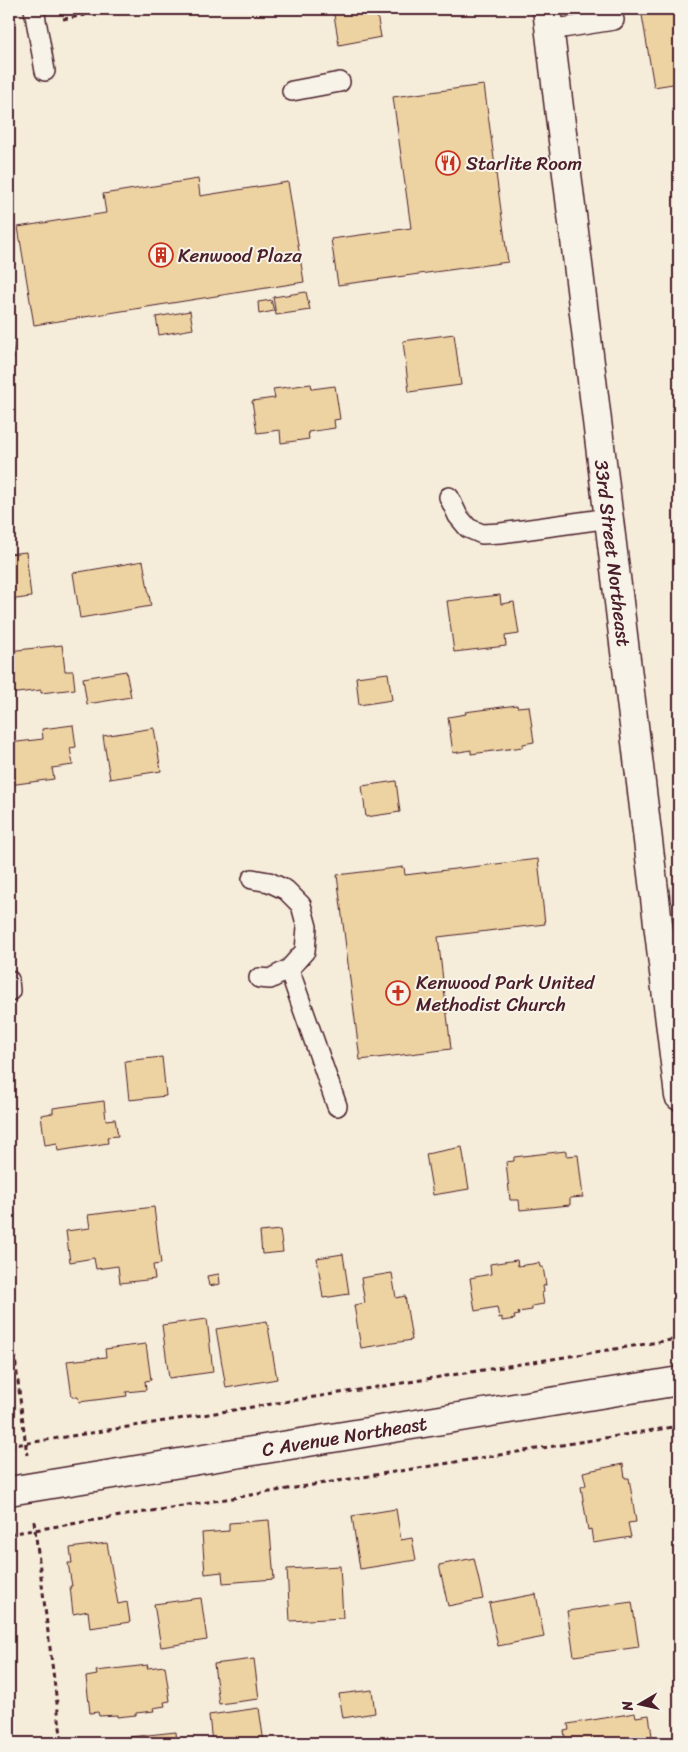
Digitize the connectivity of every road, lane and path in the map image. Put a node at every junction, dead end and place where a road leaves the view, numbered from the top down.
1 (34, 9) edge
2 (548, 19) edge
3 (614, 20) dead end
4 (45, 72) dead end
5 (340, 82) dead end
6 (292, 90) dead end
7 (449, 497) dead end
8 (610, 518) junction
9 (252, 879) dead end
10 (289, 969) junction
11 (259, 978) dead end
12 (679, 1096) edge
13 (337, 1106) dead end
14 (9, 1309) edge
15 (677, 1339) dead end
16 (679, 1381) edge
17 (679, 1426) edge
18 (26, 1444) junction
19 (9, 1446) edge
20 (28, 1460) dead end
21 (9, 1491) edge
22 (33, 1512) dead end
23 (36, 1530) junction
24 (9, 1534) edge
25 (62, 1743) edge

1 - 4 lane
2 - 3 lane
2 - 8 street, 33rd Street Northeast
5 - 6 lane
7 - 8 lane
8 - 12 street, 33rd Street Northeast
9 - 10 lane
10 - 11 lane
10 - 13 lane
14 - 18 path
15 - 18 path
16 - 21 street, C Avenue Northeast
17 - 23 path
18 - 19 path
18 - 20 path
22 - 23 path
23 - 24 path
23 - 25 path

